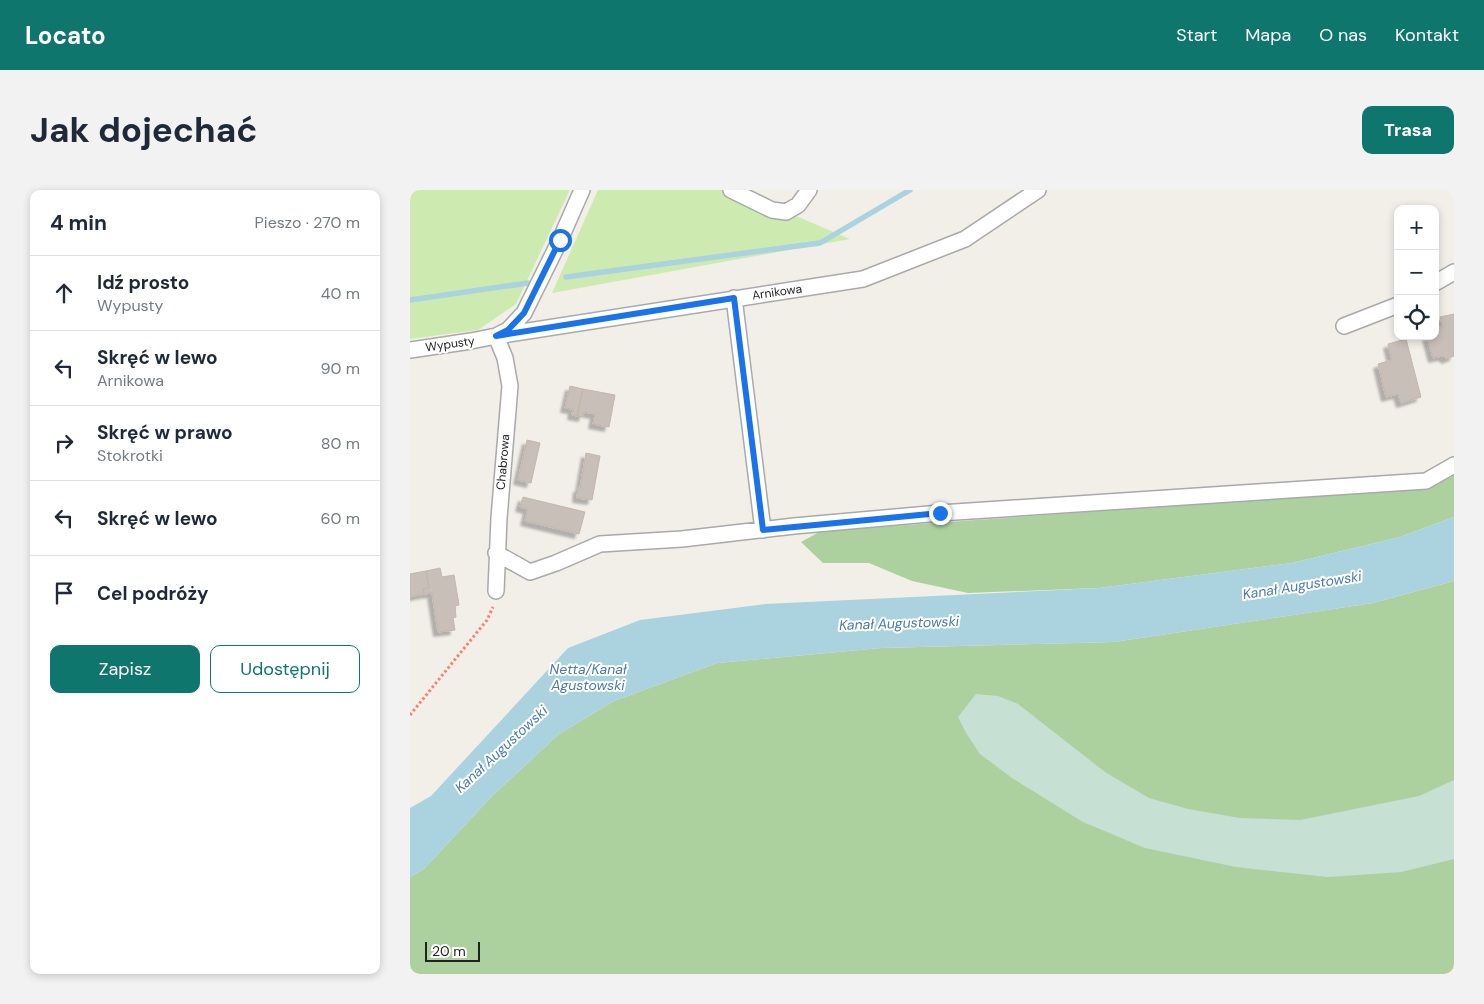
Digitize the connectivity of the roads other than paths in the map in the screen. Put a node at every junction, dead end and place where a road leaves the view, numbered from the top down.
1 (582, 190) edge
2 (732, 190) edge
3 (809, 190) edge
4 (1038, 190) edge
5 (1454, 272) edge
6 (1439, 281) edge
7 (734, 298) junction
8 (1394, 307) edge
9 (1344, 326) dead end
10 (496, 336) junction
11 (410, 350) edge
12 (1454, 465) edge
13 (763, 530) junction
14 (496, 553) junction
15 (496, 591) road end

1 - 10 street, Wypusty
2 - 3 street
4 - 7 street, Arnikowa
5 - 6 street
7 - 10 street, Arnikowa
7 - 13 street
8 - 9 street
10 - 11 street, Wypusty
10 - 14 street, Chabrowa
12 - 13 street
13 - 14 street
14 - 15 street, Chabrowa

